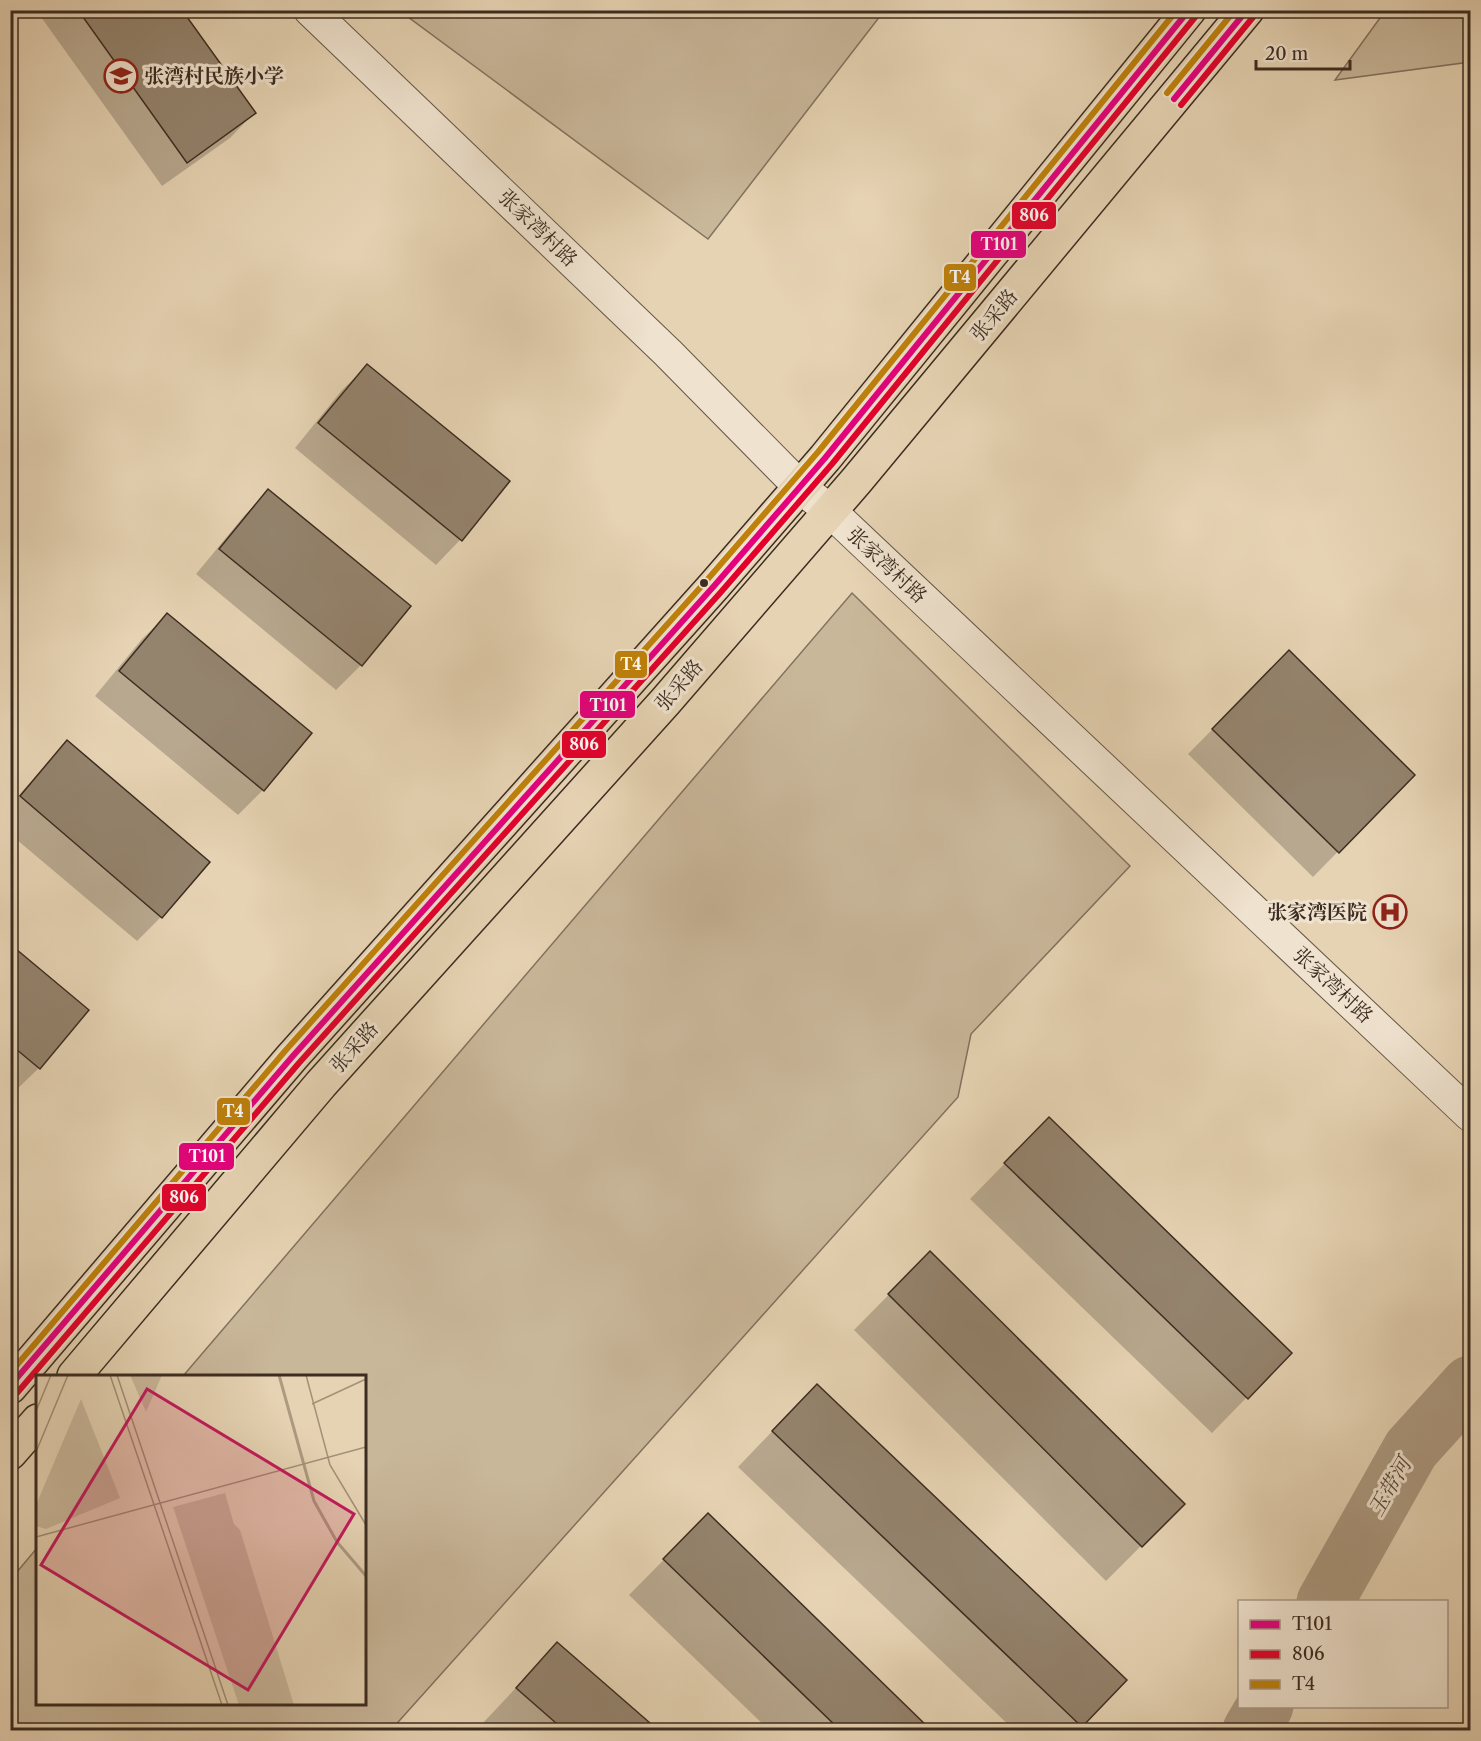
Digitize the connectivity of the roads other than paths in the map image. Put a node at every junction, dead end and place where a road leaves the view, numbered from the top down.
1 (310, 10) edge
2 (1189, 10) edge
3 (1248, 10) edge
4 (800, 487) junction
5 (830, 511) junction
6 (1470, 1115) edge
7 (76, 1375) edge
8 (10, 1387) edge
9 (36, 1423) edge
10 (10, 1453) edge

1 - 4 street, 张家湾村路
2 - 4 main road, 张采路
3 - 5 main road, 张采路
4 - 5 street, 张家湾村路
4 - 8 main road, 张采路
5 - 6 street, 张家湾村路
5 - 7 main road, 张采路
9 - 10 main road

